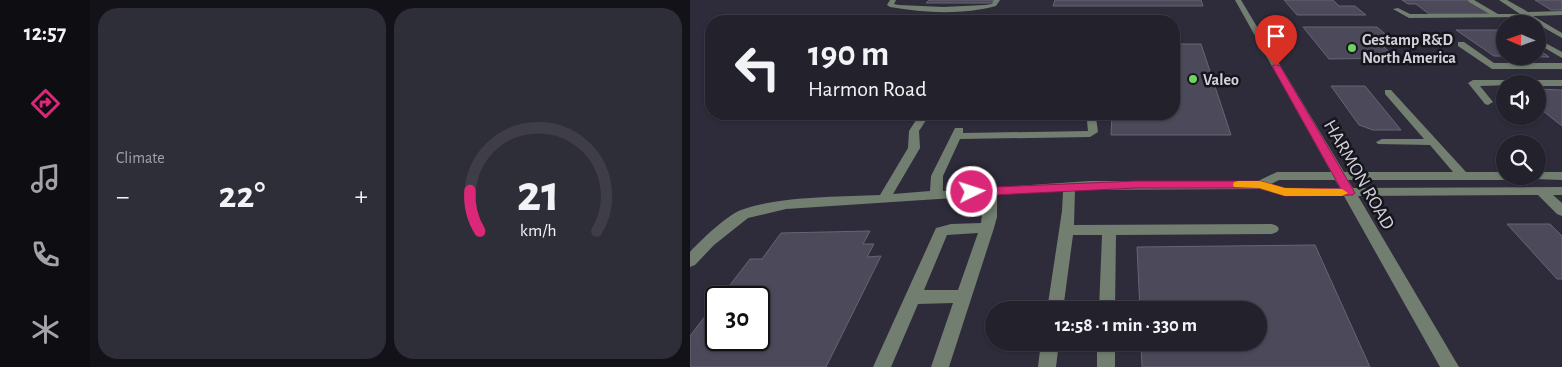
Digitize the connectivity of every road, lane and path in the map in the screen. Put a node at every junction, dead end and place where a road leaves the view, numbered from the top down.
1 (893, 0) edge
2 (997, 0) edge
3 (1238, 0) edge
4 (1502, 0) edge
5 (1515, 0) edge
6 (1471, 1) dead end
7 (1396, 9) dead end
8 (1536, 13) junction
9 (1562, 13) edge
10 (1496, 15) edge
11 (1526, 15) joint
12 (1496, 16) edge
13 (1546, 27) edge
14 (1562, 28) edge
15 (1549, 29) joint
16 (1562, 36) edge
17 (1461, 44) dead end
18 (1546, 46) edge
19 (1562, 56) edge
20 (1562, 66) edge
21 (1562, 83) edge
22 (1388, 92) dead end
23 (1488, 102) dead end
24 (921, 120) edge
25 (964, 120) edge
26 (1092, 120) edge
27 (956, 136) junction
28 (1382, 142) dead end
29 (1433, 142) junction
30 (1463, 176) junction
31 (1496, 176) edge
32 (1546, 176) edge
33 (1562, 176) edge
34 (1340, 177) junction
35 (1260, 185) junction
36 (1507, 185) edge
37 (1069, 186) junction
38 (991, 191) junction
39 (1541, 191) junction
40 (1562, 191) edge
41 (1512, 192) junction
42 (1349, 193) junction
43 (936, 194) junction
44 (884, 198) junction
45 (1562, 211) edge
46 (987, 228) junction
47 (1272, 229) dead end
48 (1066, 230) junction
49 (1109, 230) junction
50 (690, 261) edge
51 (964, 296) junction
52 (913, 297) junction
53 (1056, 301) edge
54 (1107, 301) edge
55 (1049, 351) edge
56 (1106, 351) edge
57 (882, 367) edge
58 (940, 367) edge
59 (1047, 367) edge
60 (1106, 367) edge
61 (1450, 367) edge

1 - 2 street
3 - 34 street, HARMON ROAD
4 - 11 street
5 - 8 street
6 - 10 street
7 - 12 street
8 - 9 street
8 - 11 street
8 - 14 street
13 - 15 street
15 - 16 street
17 - 20 street
18 - 19 street
21 - 23 street
22 - 29 street
24 - 44 street
25 - 27 street
26 - 27 street
27 - 43 street
28 - 29 street
29 - 30 street
30 - 31 street
30 - 34 street
32 - 33 street
34 - 35 street
34 - 42 street, HARMON ROAD
35 - 37 street
35 - 42 street
36 - 41 street
37 - 38 street
37 - 48 street
38 - 43 street
38 - 46 street
39 - 40 street
39 - 41 street
39 - 45 street
41 - 42 street
42 - 61 street, HARMON ROAD
43 - 44 street
44 - 50 street
46 - 51 street
46 - 52 street
47 - 49 street
48 - 49 street
48 - 53 street
49 - 54 street
51 - 52 street
51 - 58 street
52 - 57 street
55 - 59 street
56 - 60 street

